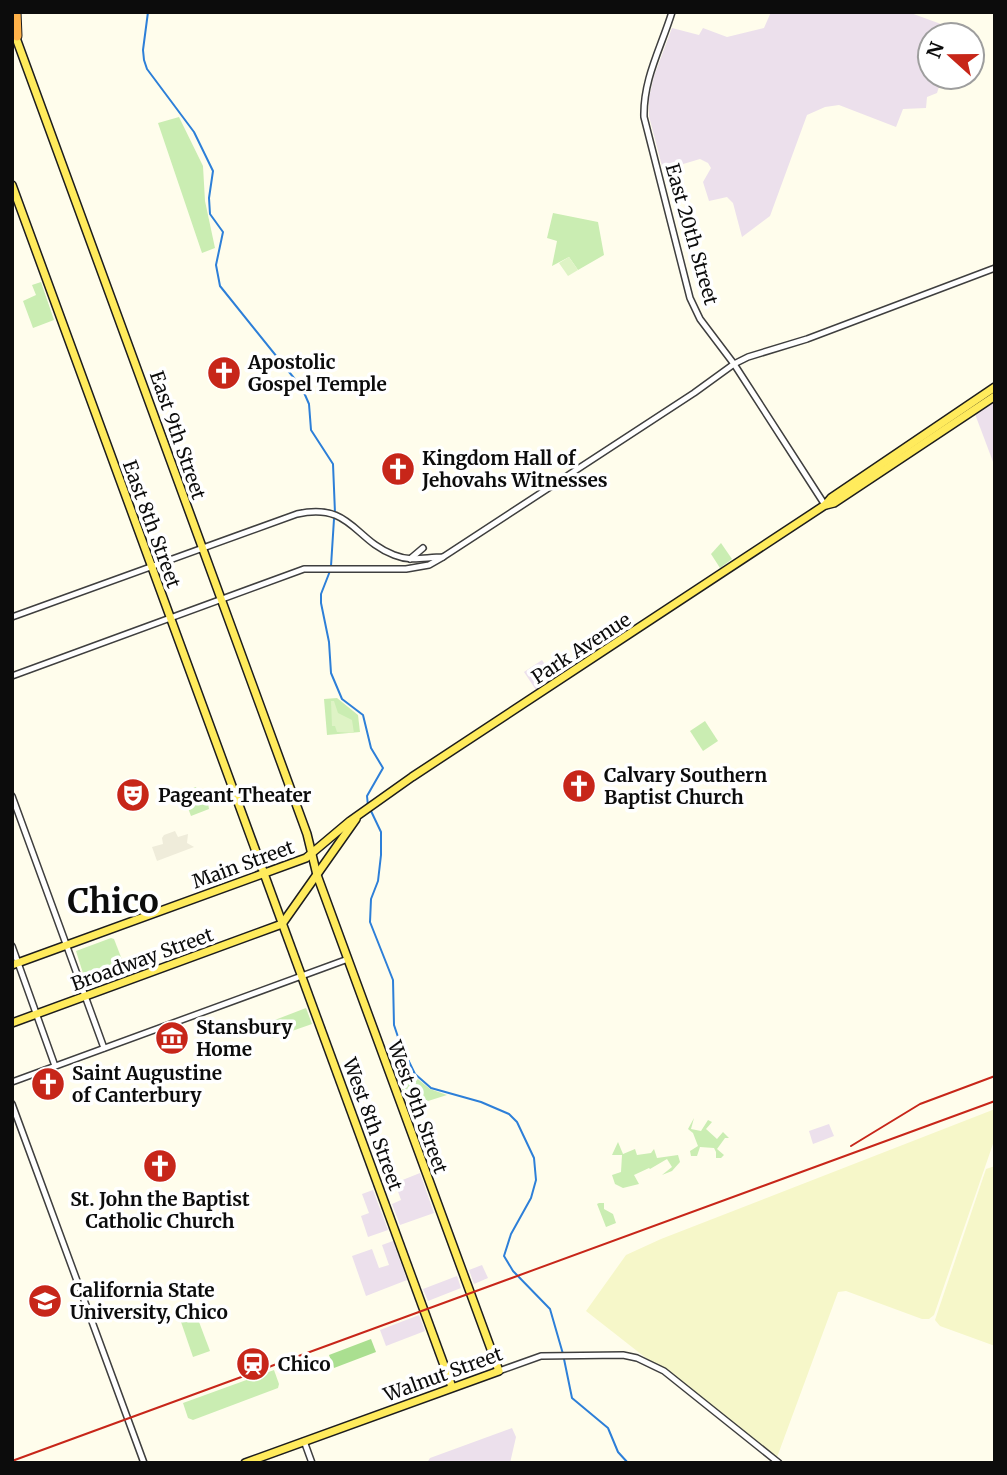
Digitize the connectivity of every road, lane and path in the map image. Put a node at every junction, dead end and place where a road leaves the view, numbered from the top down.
1 (16, 12) edge
2 (673, 12) edge
3 (14, 32) edge
4 (12, 185) edge
5 (995, 268) edge
6 (734, 364) junction
7 (995, 387) edge
8 (995, 396) edge
9 (825, 505) junction
10 (422, 548) dead end
11 (202, 549) junction
12 (443, 557) junction
13 (410, 559) junction
14 (152, 568) junction
15 (221, 600) junction
16 (12, 617) edge
17 (170, 618) junction
18 (12, 676) edge
19 (12, 796) edge
20 (356, 819) junction
21 (312, 853) junction
22 (264, 873) junction
23 (317, 875) junction
24 (277, 905) junction
25 (290, 911) junction
26 (282, 924) junction
27 (67, 945) junction
28 (12, 946) edge
29 (348, 959) junction
30 (15, 963) edge
31 (301, 976) junction
32 (86, 997) junction
33 (37, 1015) junction
34 (12, 1024) edge
35 (104, 1048) junction
36 (55, 1066) junction
37 (12, 1082) edge
38 (12, 1104) edge
39 (499, 1371) junction
40 (452, 1387) junction
41 (304, 1441) junction
42 (144, 1463) edge
43 (245, 1463) edge
44 (312, 1463) edge
45 (779, 1463) edge

1 - 3 highway
2 - 6 street, East 20th Street
3 - 11 main road, East 9th Street
4 - 14 main road, East 8th Street
5 - 6 street
6 - 9 street, East 20th Street
6 - 12 street
7 - 9 main road, Park Avenue
8 - 9 main road, Park Avenue
9 - 20 main road, Park Avenue
10 - 13 street
11 - 13 street
11 - 14 street
11 - 15 main road, East 9th Street
12 - 13 street
12 - 15 street
14 - 16 street
14 - 17 main road, East 8th Street
15 - 17 street
15 - 21 main road, East 9th Street
17 - 18 street
17 - 22 main road, East 8th Street
19 - 27 street
20 - 21 main road, Main Street
20 - 23 main road
21 - 22 main road, Main Street
21 - 23 main road, West 9th Street
22 - 24 main road, West 8th Street
22 - 27 main road, Main Street
23 - 25 main road
23 - 29 main road, West 9th Street
24 - 25 main road
24 - 26 main road, West 8th Street
25 - 26 main road
26 - 31 main road, West 8th Street
26 - 32 main road, Broadway Street
27 - 30 main road, Main Street
27 - 32 street
28 - 30 street
29 - 31 street
29 - 39 main road, West 9th Street
30 - 33 street
31 - 35 street
31 - 40 main road, West 8th Street
32 - 33 main road, Broadway Street
32 - 35 street
33 - 34 main road, Broadway Street
33 - 36 street
35 - 36 street
36 - 37 street
38 - 42 street
39 - 40 main road, Walnut Street
39 - 45 street, Walnut Street
40 - 41 main road, Walnut Street
41 - 43 main road, Walnut Street
41 - 44 street

